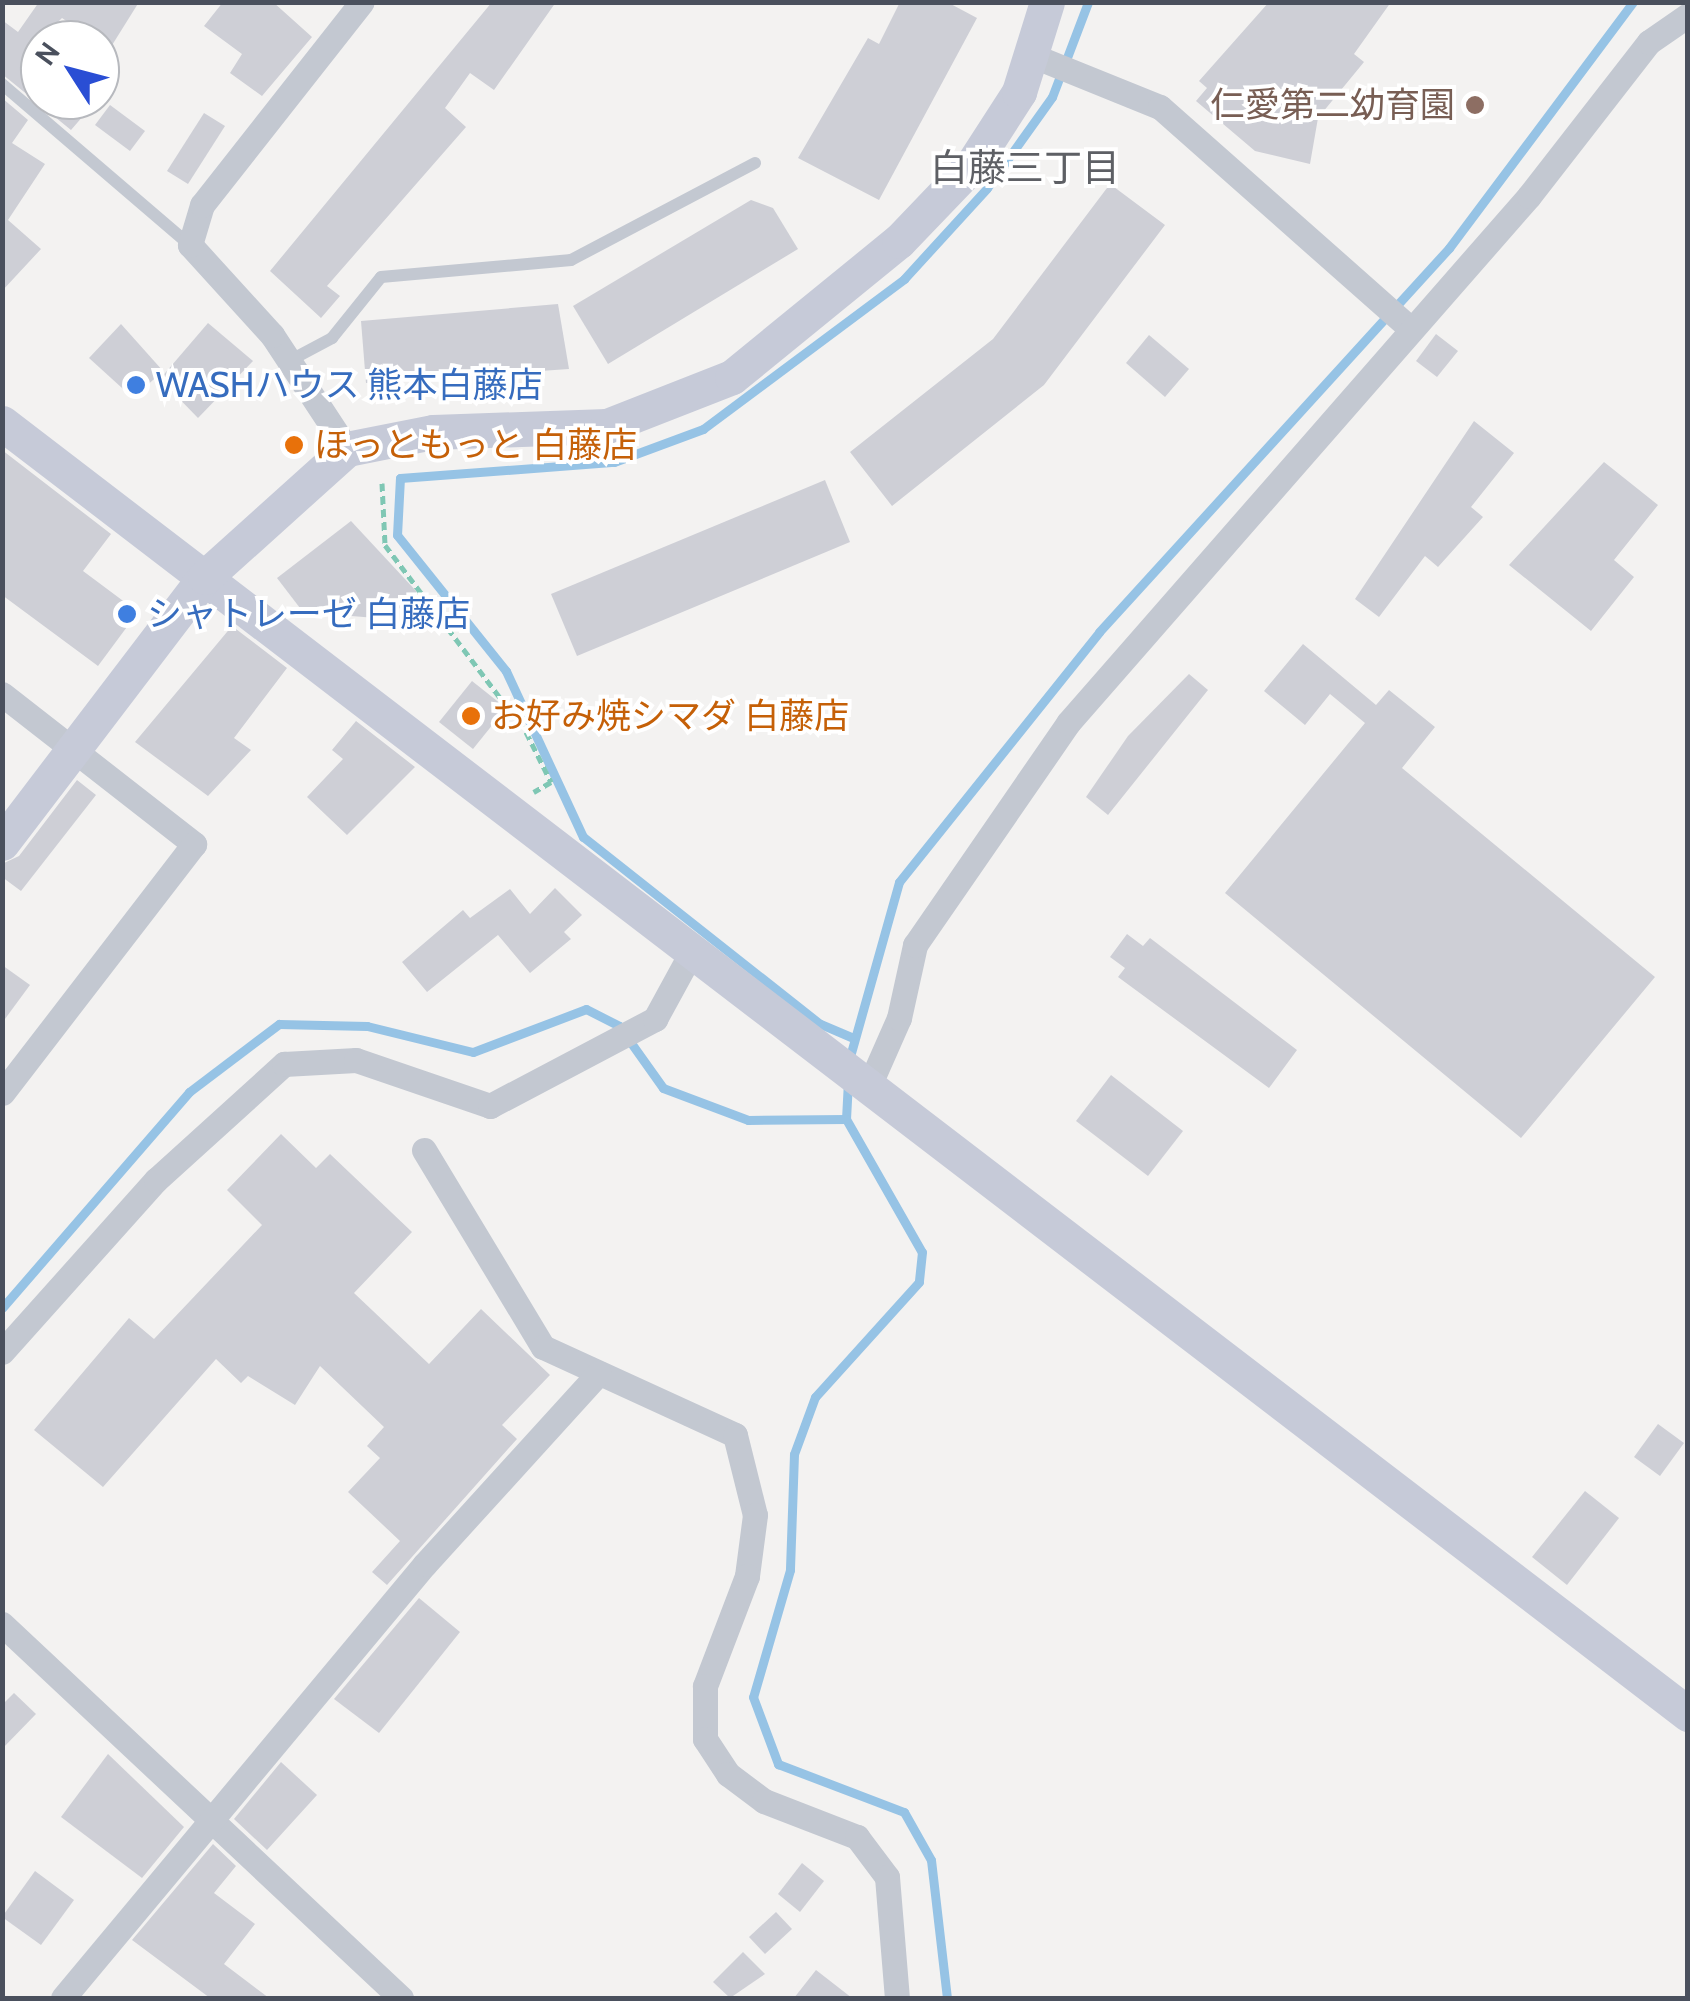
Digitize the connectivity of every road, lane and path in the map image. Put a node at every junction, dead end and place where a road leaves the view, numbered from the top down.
1 (362, 2) edge
2 (1047, 2) edge
3 (1688, 14) edge
4 (1030, 54) junction
5 (2, 84) edge
6 (755, 162) dead end
7 (190, 244) junction
8 (1409, 326) junction
9 (289, 361) junction
10 (2, 423) edge
11 (347, 449) junction
12 (382, 483) dead end
13 (205, 577) junction
14 (2, 694) edge
15 (73, 750) junction
16 (506, 810) junction
17 (2, 842) edge
18 (692, 950) junction
19 (869, 1086) junction
20 (2, 1093) edge
21 (424, 1150) dead end
22 (2, 1352) edge
23 (599, 1373) junction
24 (2, 1624) edge
25 (1688, 1714) edge
26 (214, 1824) junction
27 (64, 1998) edge
28 (401, 1998) edge
29 (896, 1998) edge

1 - 7 street
2 - 4 street
3 - 8 street
4 - 8 street
4 - 11 street
5 - 7 lane
6 - 9 lane
7 - 9 street
8 - 19 street
9 - 11 street
10 - 13 street
11 - 13 street
12 - 16 path
13 - 15 street
13 - 16 street
14 - 15 street
15 - 17 street
15 - 20 street
16 - 18 street
18 - 19 street
18 - 22 street
19 - 25 street
21 - 23 street
23 - 26 street
23 - 29 street
24 - 26 street
26 - 27 street
26 - 28 street

